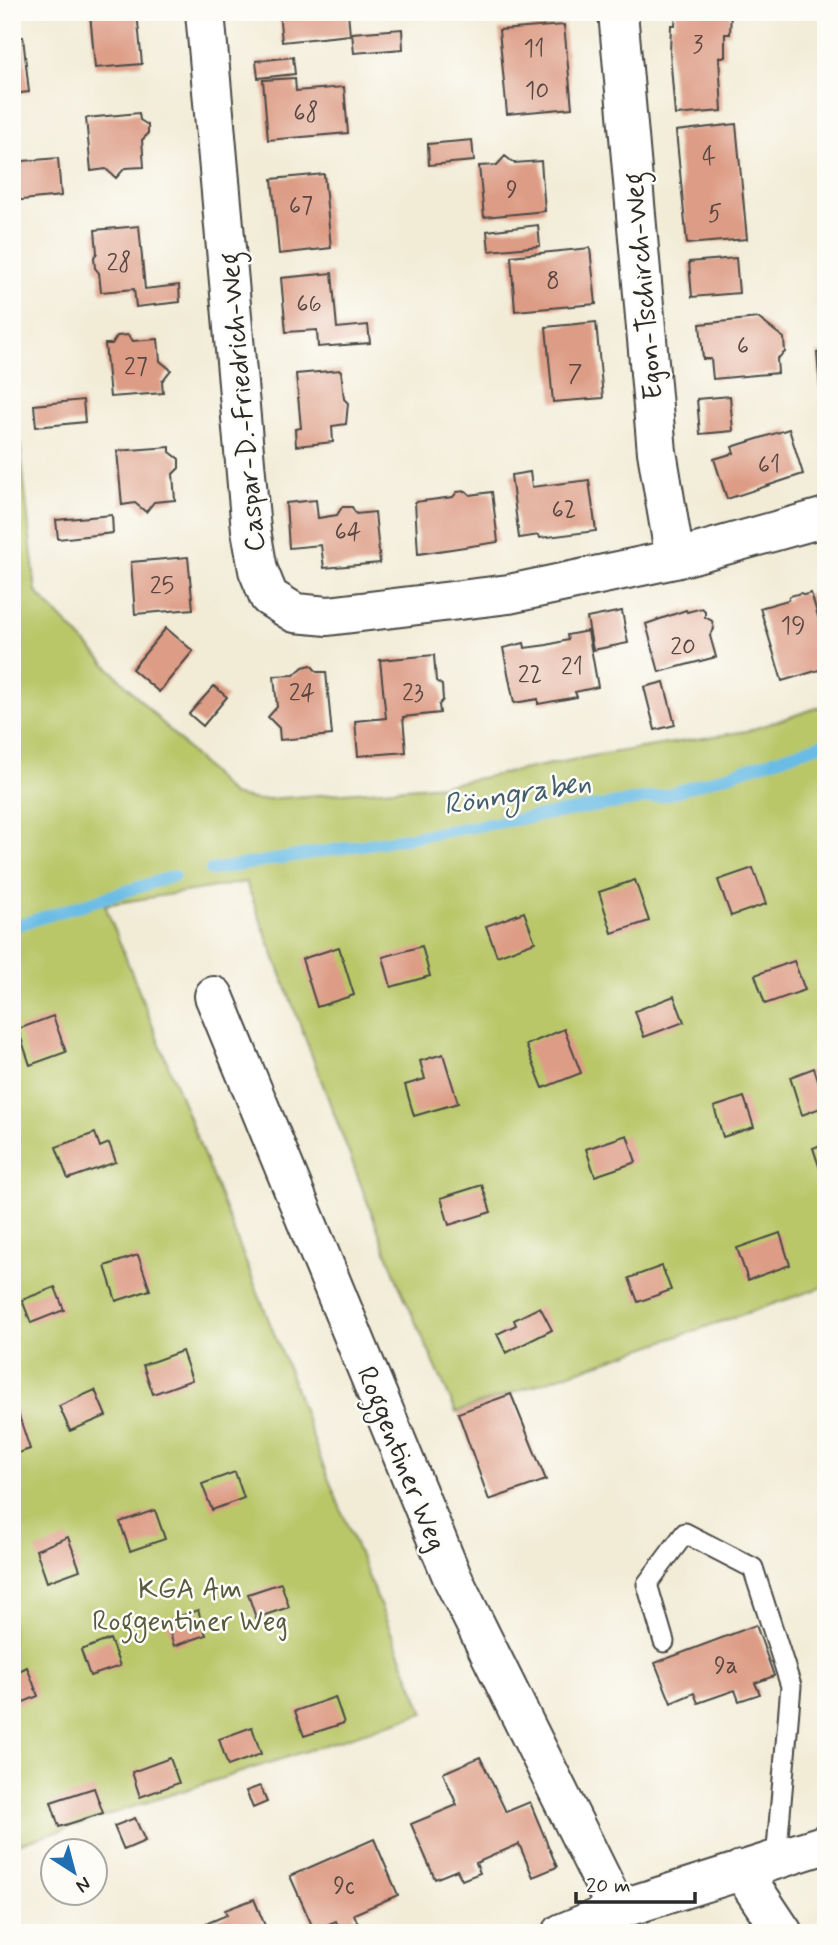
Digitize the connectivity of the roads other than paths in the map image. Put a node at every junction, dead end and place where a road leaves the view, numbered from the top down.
1 (205, 12) edge
2 (618, 12) edge
3 (826, 517) edge
4 (675, 559) junction
5 (214, 996) dead end
6 (664, 1642) dead end
7 (826, 1844) edge
8 (758, 1865) junction
9 (617, 1910) junction
10 (562, 1933) edge
11 (783, 1933) edge

1 - 4 street, Caspar-D.-Friedrich-Weg
2 - 4 street, Egon-Tschirch-Weg
3 - 4 street, Caspar-D.-Friedrich-Weg
5 - 9 street, Roggentiner Weg
6 - 8 lane
7 - 8 street
8 - 9 street
8 - 11 street
9 - 10 street

